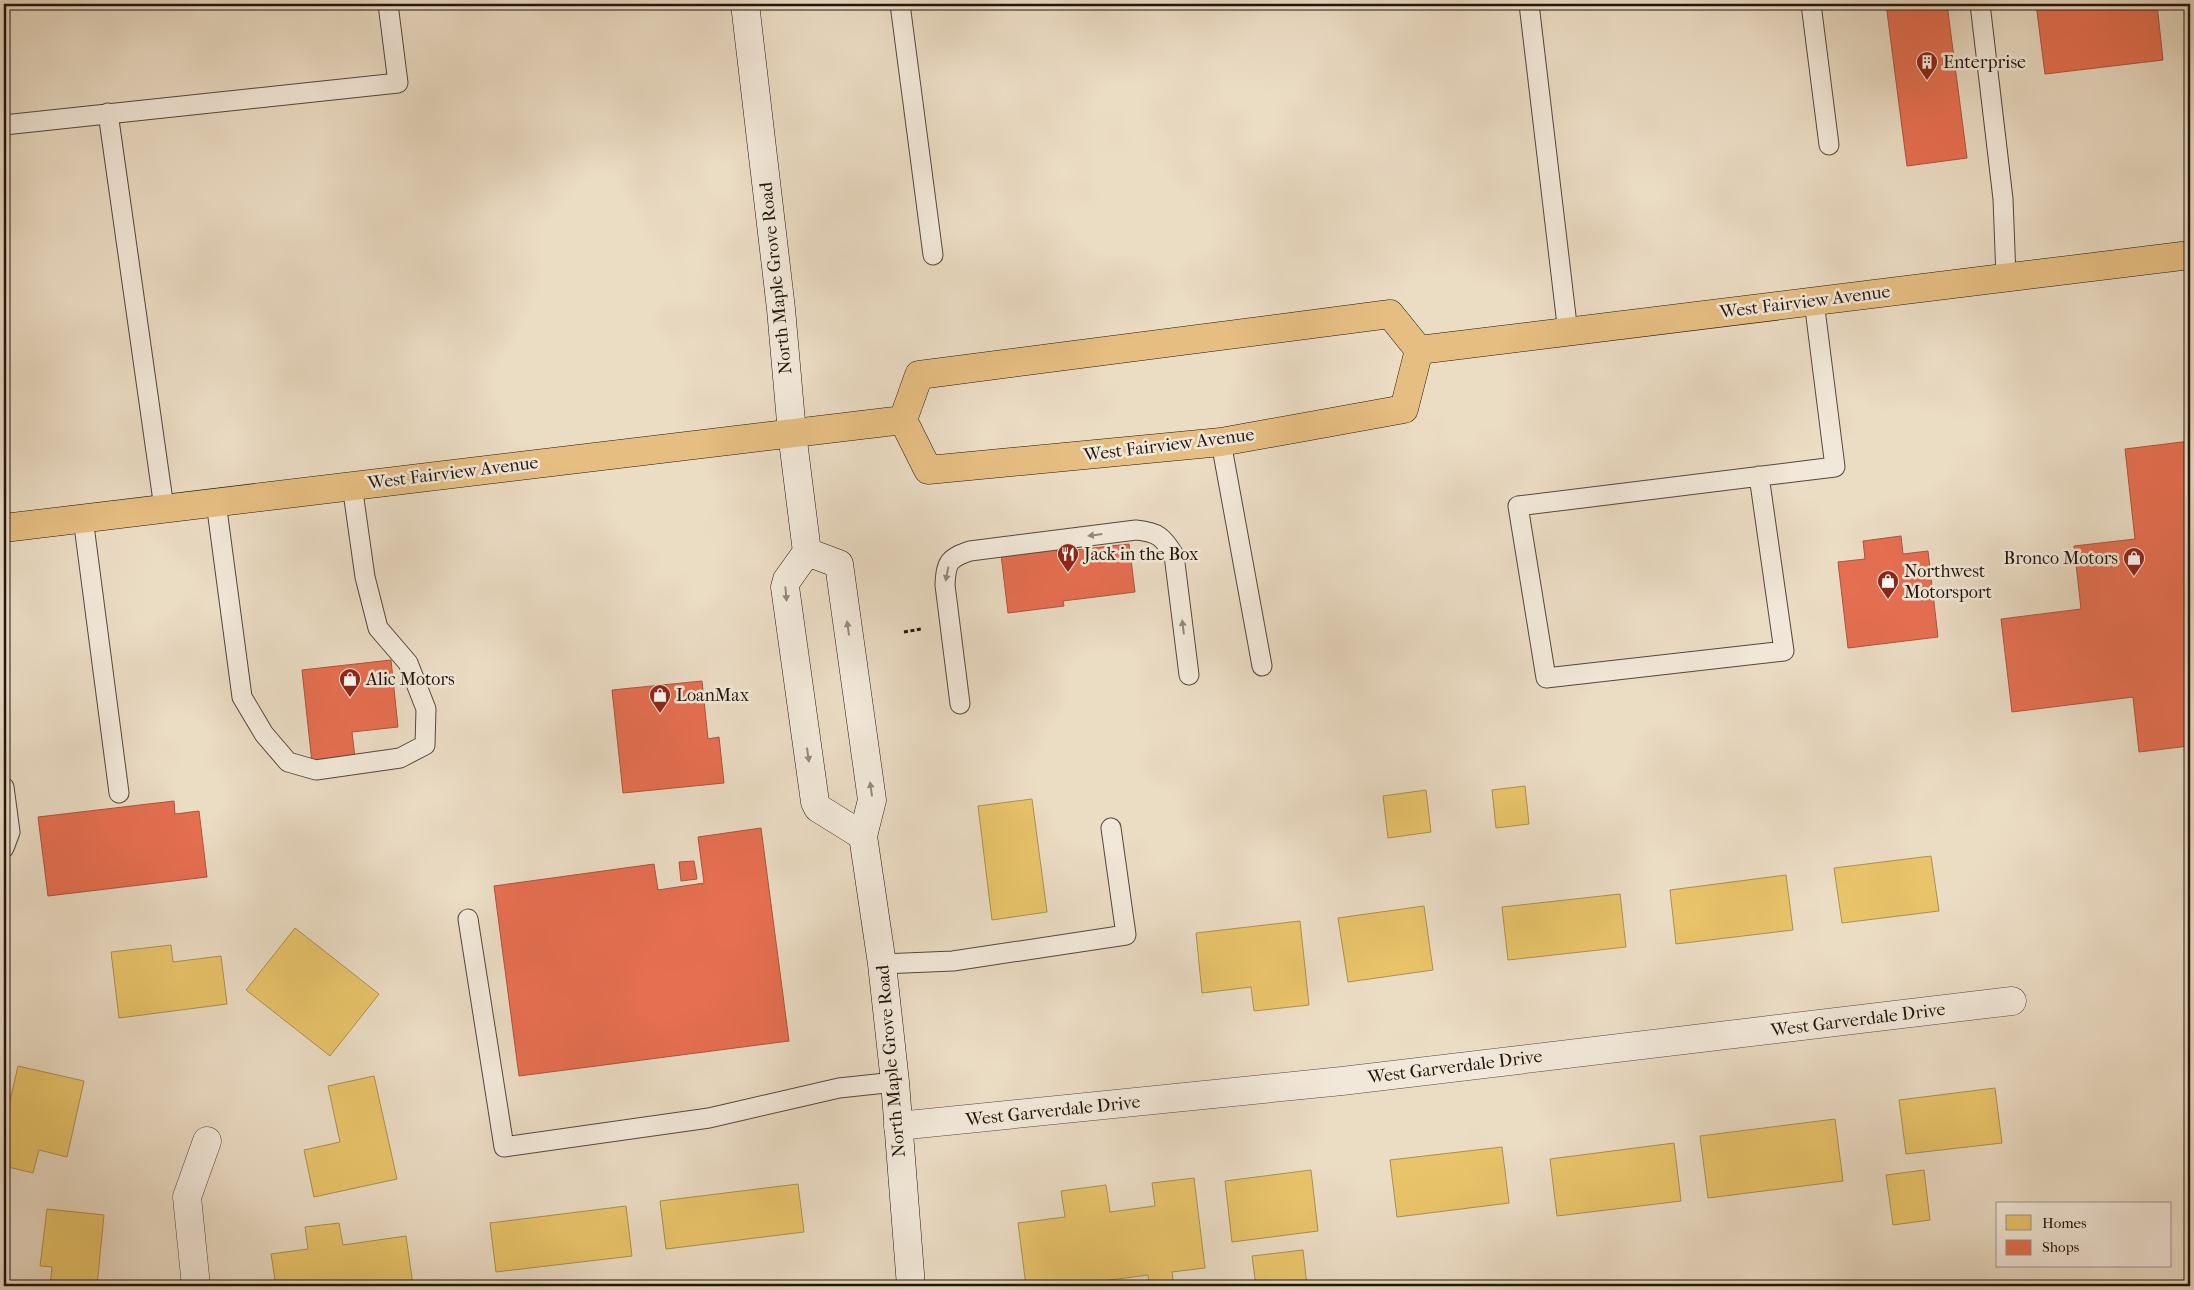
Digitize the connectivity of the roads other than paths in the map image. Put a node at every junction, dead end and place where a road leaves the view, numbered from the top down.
1 (388, 4) edge
2 (746, 4) edge
3 (900, 4) edge
4 (1529, 4) edge
5 (1811, 4) edge
6 (1980, 4) edge
7 (108, 113) junction
8 (4, 125) edge
9 (1829, 145) dead end
10 (933, 255) dead end
11 (2190, 255) edge
12 (2006, 277) junction
13 (1814, 301) junction
14 (1568, 333) junction
15 (1419, 350) junction
16 (903, 420) junction
17 (792, 433) junction
18 (1221, 442) junction
19 (1759, 476) junction
20 (352, 485) junction
21 (216, 502) junction
22 (164, 508) junction
23 (83, 518) junction
24 (4, 528) edge
25 (807, 552) junction
26 (1262, 666) dead end
27 (1189, 675) dead end
28 (960, 704) dead end
29 (4, 787) edge
30 (119, 794) dead end
31 (1111, 828) dead end
32 (863, 836) junction
33 (4, 848) edge
34 (468, 918) dead end
35 (882, 964) junction
36 (2012, 1001) dead end
37 (895, 1082) junction
38 (898, 1126) junction
39 (207, 1141) dead end
40 (196, 1286) edge
41 (911, 1286) edge

1 - 7 lane
2 - 17 main road, North Maple Grove Road
3 - 10 lane
4 - 14 lane
5 - 9 lane
6 - 12 lane
7 - 8 lane
7 - 22 lane
11 - 12 main road, West Fairview Avenue
12 - 13 main road, West Fairview Avenue
13 - 14 main road, West Fairview Avenue
13 - 19 lane
14 - 15 main road, West Fairview Avenue
15 - 16 main road
15 - 18 main road, West Fairview Avenue
16 - 17 main road, West Fairview Avenue
16 - 18 main road, West Fairview Avenue
17 - 20 main road, West Fairview Avenue
17 - 25 main road, North Maple Grove Road
18 - 26 lane
19 - 19 lane
20 - 21 main road, West Fairview Avenue
20 - 21 lane
21 - 22 main road, West Fairview Avenue
22 - 23 main road, West Fairview Avenue
23 - 24 main road, West Fairview Avenue
23 - 30 lane
32 -> 25 main road, North Maple Grove Road
25 -> 32 main road
27 -> 28 lane
29 - 33 lane
31 - 35 lane
32 - 35 main road, North Maple Grove Road
34 - 37 lane
35 - 37 main road, North Maple Grove Road
36 - 38 main road, West Garverdale Drive
37 - 38 main road, North Maple Grove Road
38 - 41 main road, North Maple Grove Road
39 - 40 main road

